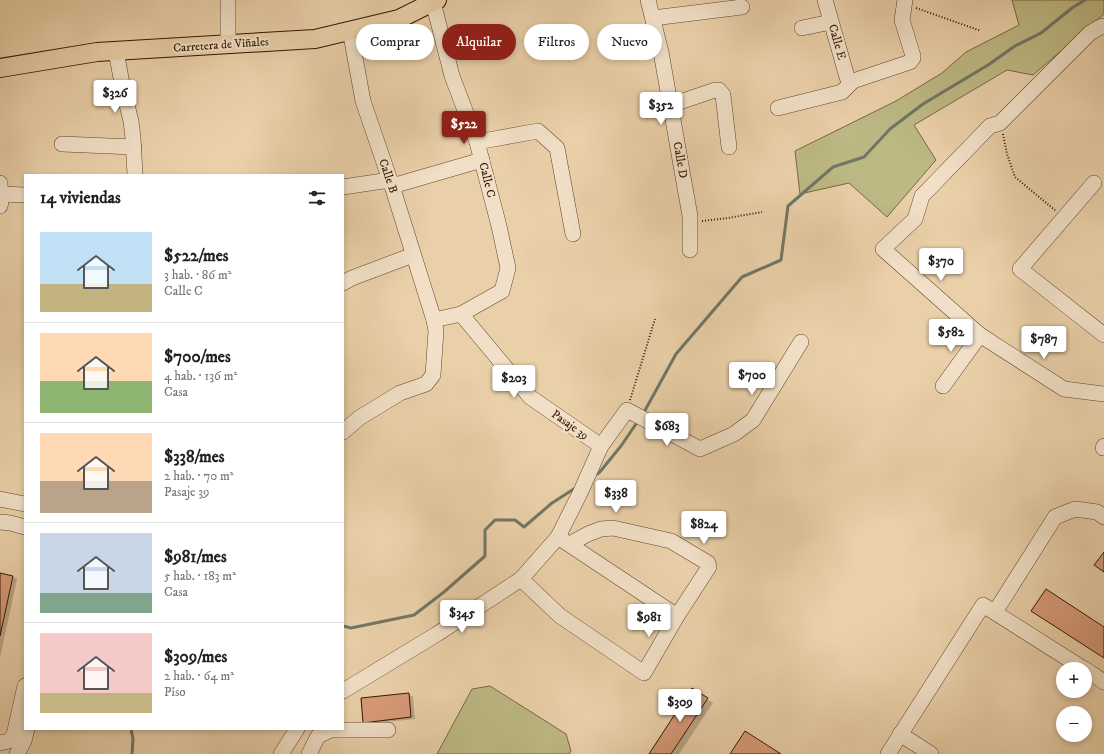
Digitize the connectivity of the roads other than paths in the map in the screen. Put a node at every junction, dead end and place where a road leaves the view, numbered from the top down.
1 (228, 0) edge
2 (648, 0) edge
3 (825, 0) edge
4 (435, 1) edge
5 (905, 2) edge
6 (742, 7) dead end
7 (653, 18) junction
8 (831, 22) junction
9 (1104, 27) edge
10 (802, 28) dead end
11 (350, 30) junction
12 (228, 44) junction
13 (116, 51) junction
14 (0, 68) edge
15 (853, 81) junction
16 (671, 105) junction
17 (778, 108) dead end
18 (477, 142) junction
19 (62, 144) dead end
20 (134, 147) junction
21 (729, 147) dead end
22 (482, 160) junction
23 (135, 174) edge
24 (391, 183) junction
25 (1094, 184) dead end
26 (344, 187) edge
27 (0, 195) edge
28 (24, 195) edge
29 (573, 234) dead end
30 (690, 250) dead end
31 (413, 255) junction
32 (344, 282) edge
33 (462, 314) junction
34 (434, 320) junction
35 (980, 335) junction
36 (1104, 335) edge
37 (801, 342) dead end
38 (943, 386) dead end
39 (1104, 394) edge
40 (344, 431) edge
41 (601, 446) junction
42 (0, 499) edge
43 (24, 504) edge
44 (1104, 517) edge
45 (0, 522) edge
46 (24, 527) edge
47 (558, 538) junction
48 (571, 545) junction
49 (521, 579) junction
50 (995, 612) junction
51 (677, 616) junction
52 (1074, 662) edge
53 (1092, 674) edge
54 (1104, 682) edge
55 (24, 690) edge
56 (344, 690) edge
57 (27, 730) edge
58 (296, 730) edge
59 (388, 730) dead end
60 (900, 734) junction
61 (0, 743) edge
62 (17, 754) edge
63 (281, 754) edge
64 (309, 754) edge
65 (888, 754) edge
66 (931, 754) edge

1 - 12 street
2 - 7 street, Calle D
3 - 8 street, Calle E
4 - 11 main road, Carretera de Viñales
4 - 18 street, Calle C
5 - 15 street
6 - 7 street
7 - 16 street, Calle D
8 - 10 street
8 - 15 street, Calle E
9 - 35 street
11 - 12 main road, Carretera de Viñales
11 - 24 street, Calle B
12 - 13 main road, Carretera de Viñales
13 - 14 main road, Carretera de Viñales
13 - 20 street
15 - 17 street
16 - 21 street
16 - 30 street, Calle D
18 - 22 street, Calle C
18 - 29 street
19 - 20 street
20 - 23 street
22 - 24 street
22 - 33 street, Calle C
24 - 26 street
24 - 31 street, Calle B
25 - 36 street
27 - 28 street
31 - 32 street
31 - 34 street, Calle B
33 - 34 street
33 - 41 street, Pasaje 39
34 - 40 street, Calle B
35 - 38 street
35 - 39 street
37 - 41 street
41 - 47 street
42 - 43 street
44 - 50 street
45 - 46 street
47 - 48 street
47 - 49 street
48 - 51 street
48 - 51 street
49 - 51 street
49 - 56 street
50 - 52 street
50 - 60 street
53 - 54 street
55 - 61 street
57 - 62 street
58 - 63 street
59 - 64 street
60 - 65 street
60 - 66 street

